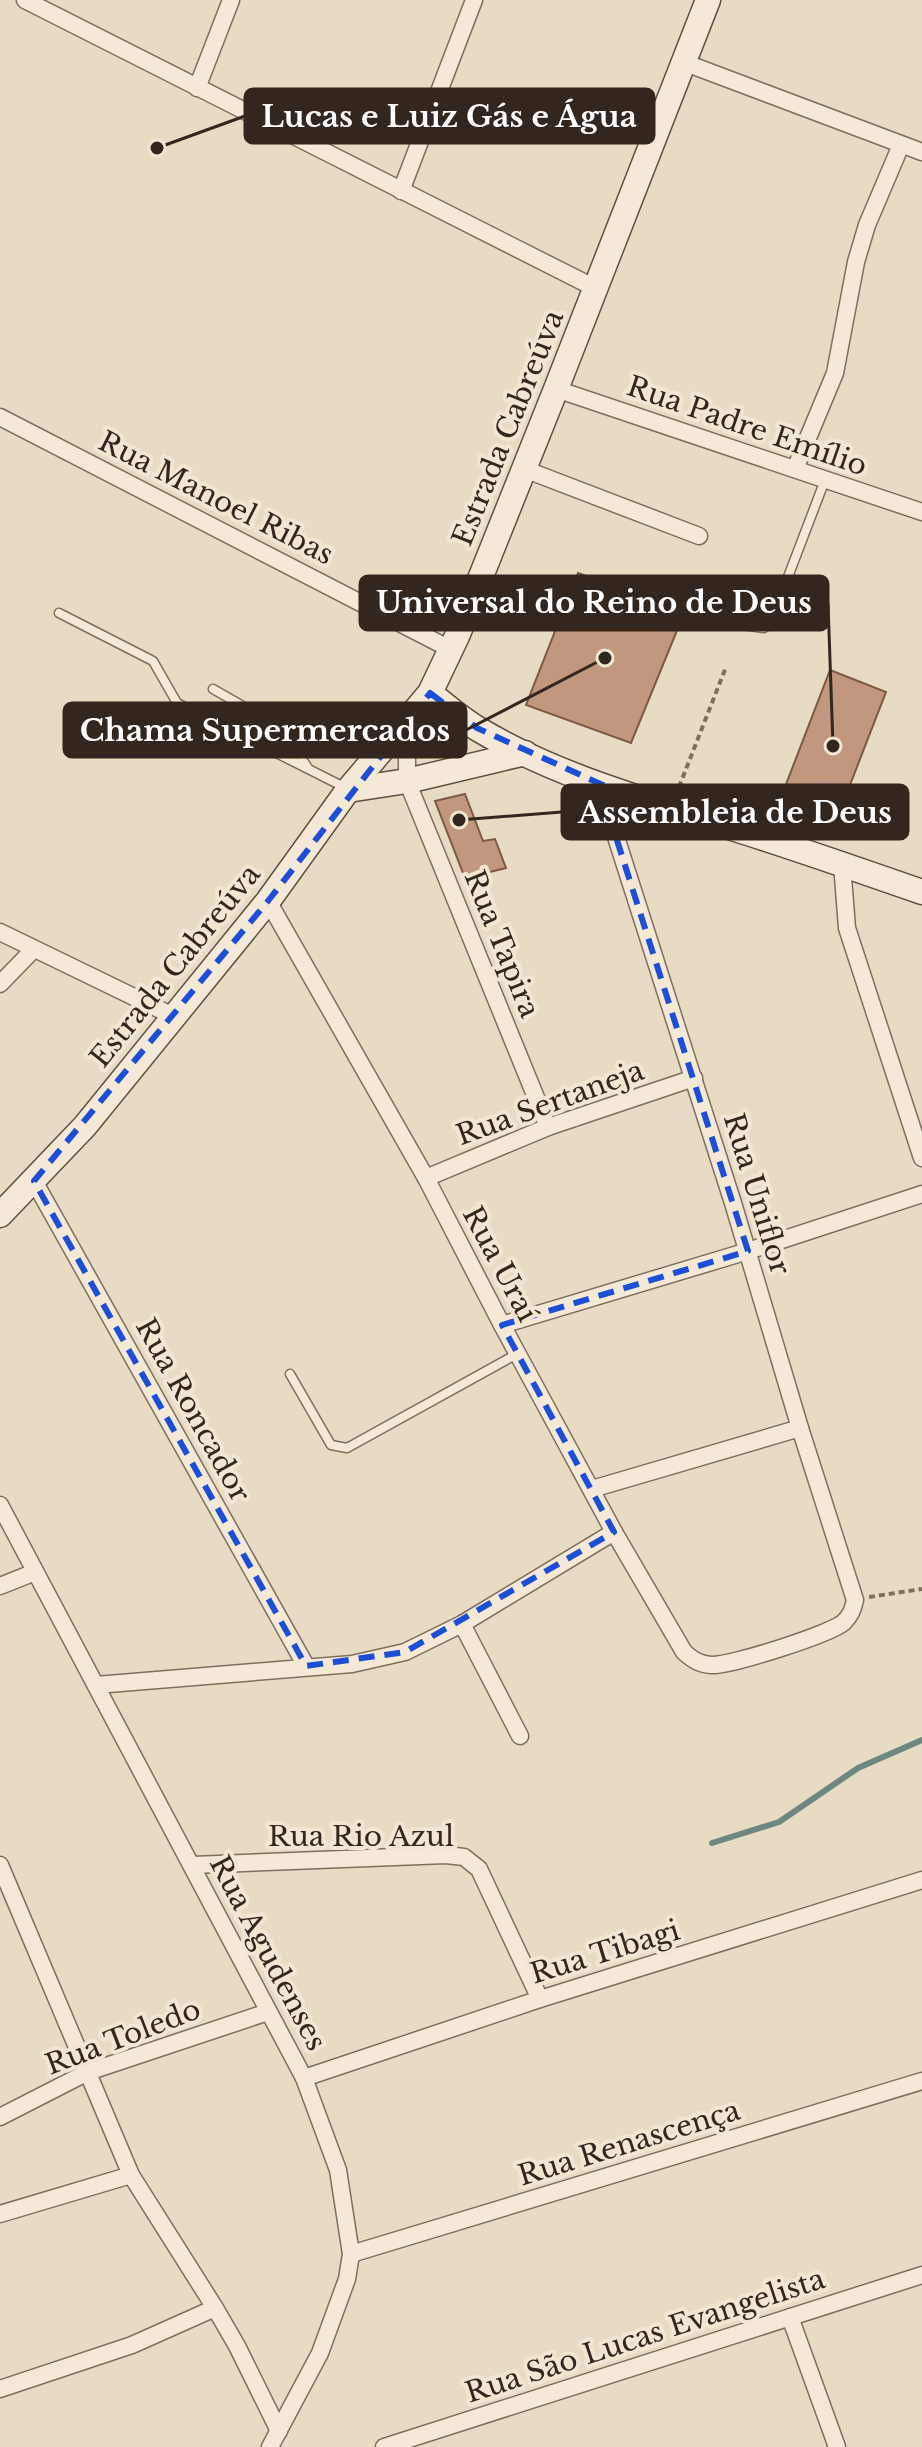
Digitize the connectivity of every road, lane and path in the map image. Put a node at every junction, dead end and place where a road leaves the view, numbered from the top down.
1 (25, 0) edge
2 (231, 0) edge
3 (474, 0) edge
4 (708, 0) edge
5 (683, 62) junction
6 (197, 88) junction
7 (901, 145) junction
8 (922, 152) edge
9 (401, 191) junction
10 (595, 288) junction
11 (556, 389) junction
12 (0, 417) edge
13 (524, 469) junction
14 (795, 469) junction
15 (825, 480) junction
16 (922, 512) edge
17 (699, 536) dead end
18 (59, 613) dead end
19 (735, 624) dead end
20 (450, 649) junction
21 (726, 667) dead end
22 (213, 689) dead end
23 (430, 693) junction
24 (407, 718) junction
25 (525, 753) junction
26 (310, 770) junction
27 (407, 781) junction
28 (348, 790) junction
29 (616, 791) junction
30 (671, 808) junction
31 (842, 864) junction
32 (922, 892) edge
33 (268, 901) junction
34 (0, 932) edge
35 (34, 949) junction
36 (0, 984) edge
37 (173, 1016) junction
38 (694, 1078) junction
39 (548, 1127) junction
40 (922, 1158) edge
41 (426, 1178) junction
42 (34, 1181) junction
43 (922, 1194) edge
44 (0, 1215) edge
45 (748, 1251) junction
46 (502, 1325) junction
47 (518, 1354) junction
48 (290, 1374) dead end
49 (800, 1428) junction
50 (592, 1489) junction
51 (0, 1505) edge
52 (614, 1532) junction
53 (35, 1572) junction
54 (0, 1586) edge
55 (922, 1589) edge
56 (854, 1606) junction
57 (462, 1624) junction
58 (306, 1666) junction
59 (96, 1685) junction
60 (520, 1736) dead end
61 (0, 1865) edge
62 (193, 1865) junction
63 (922, 1880) edge
64 (540, 1999) junction
65 (268, 2012) junction
66 (88, 2072) junction
67 (304, 2078) junction
68 (922, 2081) edge
69 (0, 2117) edge
70 (131, 2175) junction
71 (0, 2214) edge
72 (351, 2254) junction
73 (922, 2275) edge
74 (215, 2308) junction
75 (790, 2317) junction
76 (0, 2389) edge
77 (279, 2431) junction
78 (270, 2447) edge
79 (384, 2447) edge
80 (837, 2447) edge

1 - 6 street
2 - 6 street
3 - 9 street
4 - 5 main road, Estrada Cabreúva
5 - 7 street
5 - 10 main road, Estrada Cabreúva
6 - 9 street
7 - 8 street
7 - 14 street
9 - 10 street
10 - 11 main road, Estrada Cabreúva
11 - 13 main road, Estrada Cabreúva
11 - 14 street, Rua Padre Emílio
12 - 20 street, Rua Manoel Ribas
13 - 17 street
13 - 20 main road, Estrada Cabreúva
14 - 15 street, Rua Padre Emílio
15 - 16 street, Rua Padre Emílio
15 - 19 lane
18 - 26 lane
20 - 23 main road, Estrada Cabreúva
21 - 30 path
22 - 26 lane
23 - 24 main road, Estrada Cabreúva
23 - 25 main road
24 - 27 street
24 - 28 main road, Estrada Cabreúva
25 - 27 main road
25 - 29 main road
26 - 28 lane
27 - 28 main road
27 - 39 street, Rua Tapira
28 - 33 main road, Estrada Cabreúva
29 - 30 main road
29 - 38 street, Rua Uniflor
30 - 31 main road
31 - 32 main road
31 - 40 street
33 - 37 main road, Estrada Cabreúva
33 - 41 street, Rua Uraí
34 - 35 street
35 - 36 street
35 - 37 street
37 - 42 main road, Estrada Cabreúva
38 - 39 street, Rua Sertaneja
38 - 45 street, Rua Uniflor
39 - 41 street, Rua Sertaneja
41 - 46 street, Rua Uraí
42 - 44 main road, Estrada Cabreúva
42 - 58 street, Rua Roncador
43 - 45 street
45 - 46 street
45 - 49 street, Rua Uniflor
46 - 47 street, Rua Uraí
47 - 48 lane
47 - 50 street, Rua Uraí
49 - 50 street
49 - 56 street, Rua Uniflor
50 - 52 street, Rua Uraí
51 - 53 street, Rua Agudenses
52 - 56 street, Rua Uraí
52 - 57 street
53 - 54 street
53 - 59 street, Rua Agudenses
55 - 56 path
57 - 58 street
57 - 60 street
58 - 59 street
59 - 62 street, Rua Agudenses
61 - 66 street
62 - 64 street, Rua Rio Azul
62 - 65 street, Rua Agudenses
63 - 64 street, Rua Tibagi
64 - 67 street, Rua Tibagi
65 - 66 street, Rua Toledo
65 - 67 street, Rua Agudenses
66 - 69 street, Rua Toledo
66 - 70 street
67 - 72 street, Rua Agudenses
68 - 72 street, Rua Renascença
70 - 71 street
70 - 74 street
72 - 77 street, Rua Agudenses
73 - 75 street, Rua São Lucas Evangelista
74 - 76 street
74 - 77 street
75 - 79 street, Rua São Lucas Evangelista
75 - 80 street
77 - 78 street, Rua Agudenses

